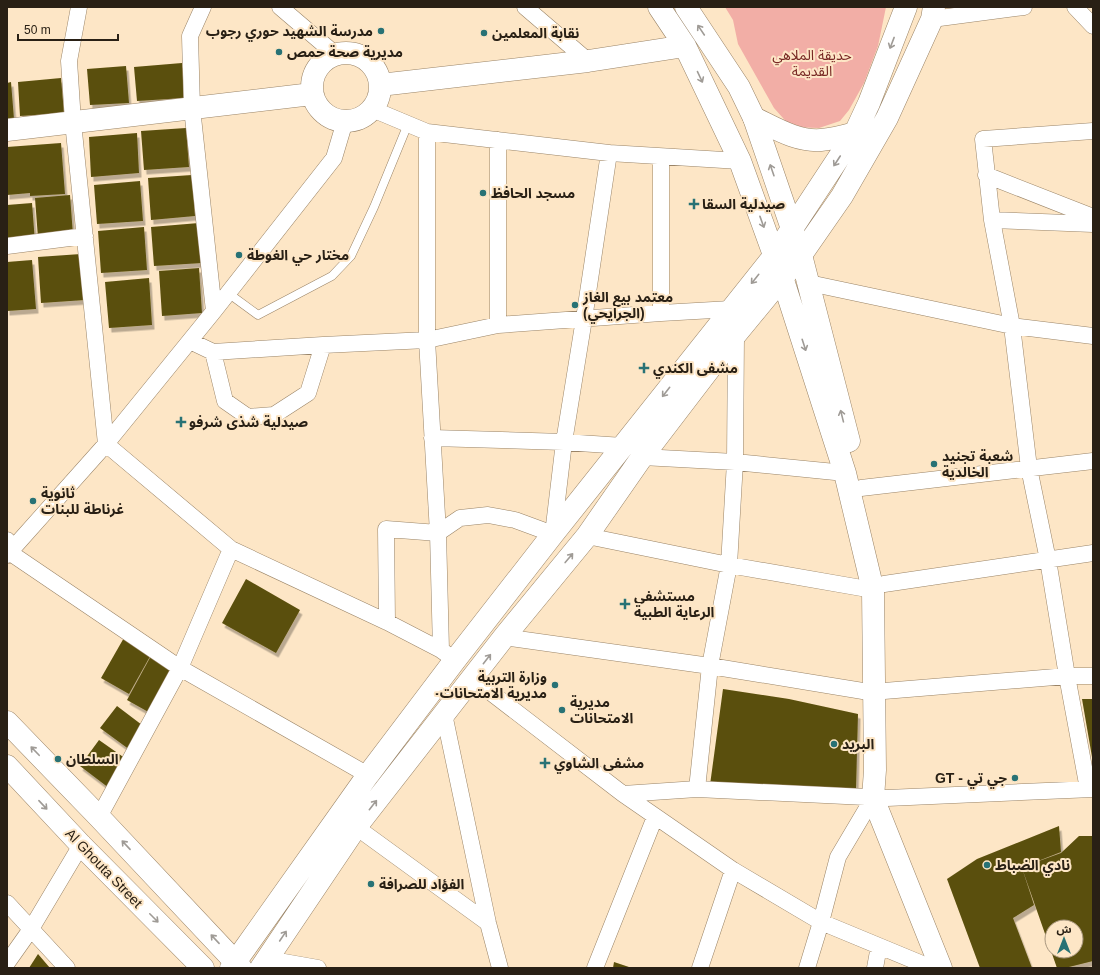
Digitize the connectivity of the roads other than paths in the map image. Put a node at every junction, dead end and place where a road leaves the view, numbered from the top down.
1 (79, 7) edge
2 (203, 7) edge
3 (280, 7) edge
4 (525, 7) edge
5 (659, 7) edge
6 (686, 7) edge
7 (906, 7) edge
8 (1024, 7) edge
9 (1075, 7) edge
10 (933, 13) edge
11 (1093, 26) edge
12 (685, 46) junction
13 (335, 54) junction
14 (588, 61) junction
15 (380, 85) junction
16 (312, 94) junction
17 (192, 108) junction
18 (372, 109) junction
19 (754, 118) junction
20 (344, 121) junction
21 (73, 122) junction
22 (408, 124) junction
23 (7, 130) edge
24 (1093, 130) edge
25 (427, 132) junction
26 (855, 134) junction
27 (498, 140) junction
28 (609, 153) junction
29 (661, 157) junction
30 (740, 161) junction
31 (986, 175) junction
32 (1093, 217) edge
33 (992, 220) junction
34 (1093, 224) edge
35 (793, 229) junction
36 (85, 236) junction
37 (7, 246) edge
38 (801, 255) junction
39 (774, 256) junction
40 (782, 277) junction
41 (809, 283) junction
42 (228, 293) junction
43 (731, 309) junction
44 (214, 311) junction
45 (661, 313) junction
46 (584, 319) junction
47 (498, 325) junction
48 (1012, 326) junction
49 (736, 334) junction
50 (1093, 336) edge
51 (427, 340) junction
52 (190, 341) junction
53 (323, 344) junction
54 (213, 352) junction
55 (432, 438) junction
56 (564, 442) junction
57 (106, 444) junction
58 (623, 446) junction
59 (642, 457) junction
60 (1093, 461) edge
61 (735, 462) junction
62 (1029, 468) junction
63 (845, 473) junction
64 (861, 488) junction
65 (438, 533) junction
66 (553, 534) junction
67 (587, 536) junction
68 (231, 549) junction
69 (7, 550) edge
70 (1093, 553) edge
71 (1048, 560) junction
72 (730, 565) junction
73 (878, 587) junction
74 (387, 622) junction
75 (504, 637) junction
76 (448, 655) junction
77 (710, 666) junction
78 (180, 668) junction
79 (1067, 676) junction
80 (1093, 676) edge
81 (472, 678) junction
82 (879, 692) junction
83 (444, 714) junction
84 (7, 722) edge
85 (9, 772) edge
86 (368, 775) junction
87 (697, 789) junction
88 (1090, 789) edge
89 (622, 794) junction
90 (880, 798) junction
91 (99, 817) junction
92 (655, 817) junction
93 (356, 827) junction
94 (81, 845) junction
95 (733, 870) junction
96 (7, 903) edge
97 (821, 922) junction
98 (488, 923) junction
99 (31, 930) junction
100 (879, 946) junction
101 (7, 963) edge
102 (264, 964) edge
103 (236, 966) edge
104 (66, 968) edge
105 (203, 968) edge
106 (318, 968) edge
107 (500, 968) edge
108 (595, 968) edge
109 (700, 968) edge
110 (807, 968) edge
111 (875, 968) edge
112 (932, 968) edge
113 (941, 968) edge
114 (956, 968) edge

1 - 21 street
2 - 17 street
3 - 13 street
4 - 14 street
5 - 12 main road
19 -> 6 main road
7 -> 26 main road
8 - 10 street
9 - 11 street
10 - 38 main road
12 - 14 main road
12 -> 30 main road
13 - 15 main road
13 - 16 main road
14 - 15 main road
15 - 18 main road
16 - 17 main road
16 - 20 main road
17 - 21 main road
17 - 44 street
18 - 20 main road
18 - 22 street
19 - 26 main road
35 -> 19 main road
20 - 42 street
21 - 23 main road
21 - 36 street
22 - 25 street
22 - 42 lane
24 - 31 street
25 - 27 street
25 - 51 street
26 -> 35 main road
27 - 28 street
27 - 47 street
28 - 29 street
28 - 46 street
29 - 30 street
29 - 45 street
30 -> 39 main road
31 - 32 street
31 - 33 street
33 - 34 street
33 - 48 street
35 - 38 main road
35 - 39 main road
36 - 37 street
36 - 57 street
38 - 40 main road
38 - 41 main road
39 - 40 main road
39 -> 43 main road
40 - 49 main road
40 -> 63 main road
41 - 48 street
64 -> 41 main road
42 - 44 street
43 - 45 street
43 -> 58 main road
44 - 52 street
45 - 46 street
46 - 47 street
46 - 56 street
47 - 51 street
48 - 50 street
48 - 62 street
49 - 59 main road
49 - 61 street
51 - 53 street
51 - 55 street
52 - 54 street
52 - 57 street
53 - 54 street
53 - 54 street
55 - 56 street
55 - 65 street
56 - 58 street
56 - 66 street
57 - 68 street
57 - 69 street
58 - 66 main road
59 - 61 street
59 - 67 main road
60 - 62 street
61 - 63 street
61 - 72 street
62 - 64 street
62 - 71 street
63 - 73 main road
64 - 73 main road
65 - 66 street
65 - 74 street
65 - 76 street
66 - 76 main road
67 - 72 street
75 -> 67 main road
68 - 74 street
68 - 78 street
69 - 78 street
70 - 71 street
71 - 73 street
71 - 79 street
72 - 73 street
72 - 77 street
73 - 82 main road
74 - 76 street
75 - 77 street
81 -> 75 main road
76 - 86 main road
77 - 82 street
77 - 87 street
78 - 86 street
78 - 91 street
79 - 80 street
79 - 82 street
79 - 88 street
81 - 83 main road
81 - 89 street
82 - 90 main road
93 -> 83 main road
83 - 98 street
91 -> 84 main road
85 -> 94 main road, Al Ghouta Street
86 - 103 main road
87 - 89 street
87 - 90 street
88 - 90 street
89 - 92 street
90 - 97 street
90 - 113 main road
90 - 114 main road
103 -> 91 main road
92 - 95 street
92 - 108 street
93 - 98 street
102 -> 93 main road
94 - 99 street
94 -> 105 main road, Al Ghouta Street
95 - 97 street
95 - 109 street
96 - 99 street
97 - 100 street
97 - 110 street
98 - 107 street
99 - 101 street
99 - 104 street
100 - 111 street
100 - 112 street
102 - 106 street

